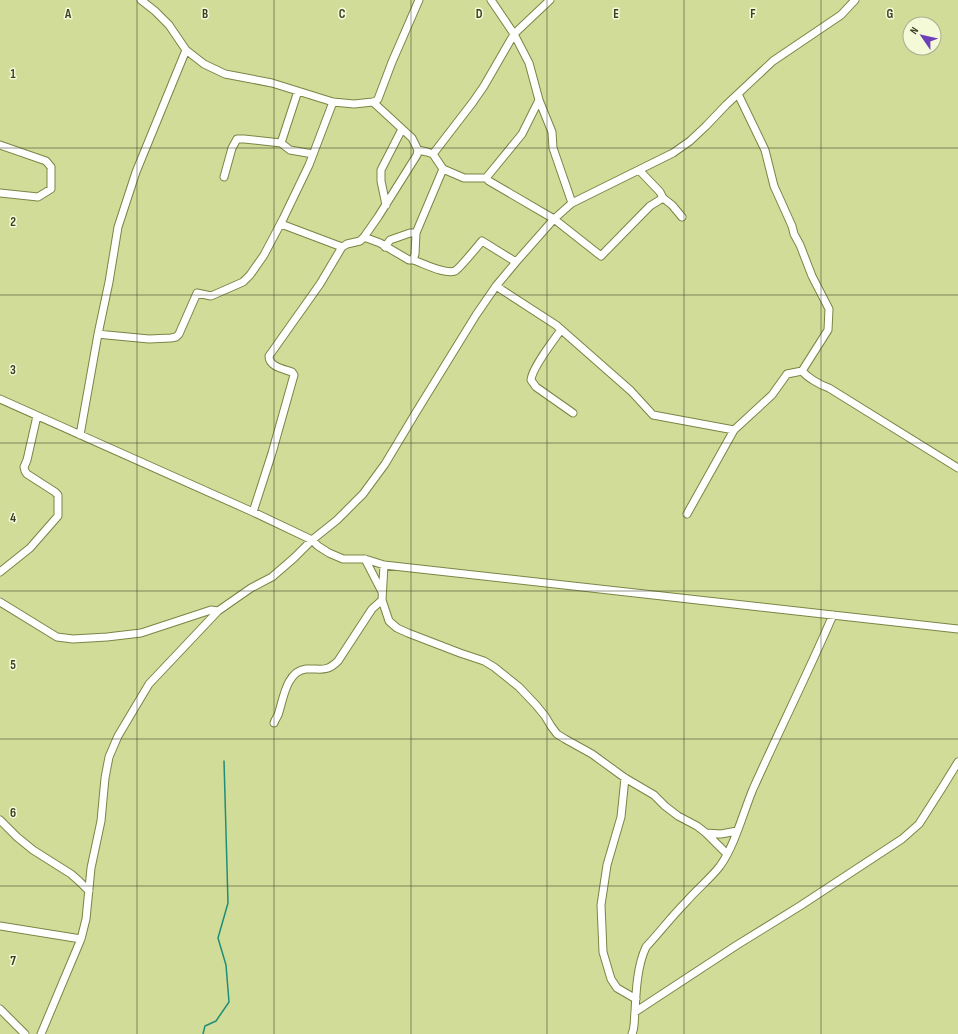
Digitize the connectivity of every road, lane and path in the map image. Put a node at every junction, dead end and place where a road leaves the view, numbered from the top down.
1 (141, 0) edge
2 (418, 0) edge
3 (491, 0) edge
4 (550, 0) edge
5 (855, 0) edge
6 (514, 34) junction
7 (186, 50) junction
8 (298, 92) junction
9 (738, 94) junction
10 (540, 100) junction
11 (333, 102) junction
12 (373, 102) junction
13 (402, 129) junction
14 (282, 143) junction
15 (0, 145) edge
16 (418, 150) junction
17 (313, 154) junction
18 (433, 154) junction
19 (443, 169) junction
20 (639, 170) junction
21 (224, 177) dead end
22 (486, 178) junction
23 (0, 193) edge
24 (663, 198) junction
25 (572, 202) junction
26 (386, 205) junction
27 (682, 216) dead end
28 (554, 219) junction
29 (281, 224) junction
30 (416, 233) junction
31 (364, 237) junction
32 (342, 247) junction
33 (385, 247) junction
34 (413, 260) junction
35 (516, 262) junction
36 (496, 286) junction
37 (561, 330) junction
38 (98, 334) junction
39 (802, 371) junction
40 (0, 399) edge
41 (573, 414) dead end
42 (37, 416) junction
43 (734, 430) junction
44 (80, 435) junction
45 (958, 468) edge
46 (253, 512) junction
47 (687, 514) dead end
48 (312, 540) junction
49 (365, 559) junction
50 (384, 565) junction
51 (0, 572) edge
52 (382, 592) junction
53 (382, 600) junction
54 (0, 602) edge
55 (218, 611) junction
56 (833, 615) junction
57 (958, 629) edge
58 (274, 723) dead end
59 (958, 762) edge
60 (625, 778) junction
61 (0, 820) edge
62 (737, 831) junction
63 (706, 834) junction
64 (727, 854) junction
65 (89, 891) junction
66 (0, 926) edge
67 (80, 939) junction
68 (636, 999) junction
69 (0, 1009) edge
70 (635, 1012) junction
71 (26, 1034) edge
72 (41, 1034) edge
73 (632, 1034) edge

1 - 7 street
2 - 12 street
3 - 6 street
4 - 6 street
5 - 9 street
6 - 10 street
6 - 18 street
7 - 8 street
7 - 38 street
8 - 11 street
8 - 14 street
9 - 20 street
9 - 39 street
10 - 22 street
10 - 25 street
11 - 12 street
11 - 17 street
12 - 13 street
13 - 16 street
13 - 26 street
14 - 17 street
14 - 21 street
15 - 23 street
16 - 18 street
16 - 26 street
17 - 29 street
18 - 19 street
19 - 22 street
19 - 30 street
20 - 24 street
20 - 25 street
22 - 28 street
24 - 27 street
24 - 28 street
25 - 28 street
26 - 31 street
28 - 35 street
29 - 32 street
29 - 38 street
30 - 33 street
30 - 34 street
31 - 32 street
31 - 33 street
32 - 46 street
33 - 34 street
34 - 35 street
35 - 36 street
36 - 37 street
36 - 48 street
37 - 41 street
37 - 43 street
38 - 44 street
39 - 43 street
39 - 45 street
40 - 42 street
42 - 44 street
42 - 51 street
43 - 47 street
44 - 46 street
46 - 48 street
48 - 49 street
48 - 55 street
49 - 50 street
49 - 52 street
50 - 52 street
50 - 56 street
52 - 53 street
53 - 58 street
53 - 60 street
54 - 55 street
55 - 65 street
56 - 57 street
56 - 62 street
59 - 70 street
60 - 63 street
60 - 68 street
61 - 65 street
62 - 63 street
62 - 64 street
63 - 64 street
64 - 68 street
65 - 67 street
66 - 67 street
67 - 72 street
68 - 70 street
69 - 71 street
70 - 73 street

